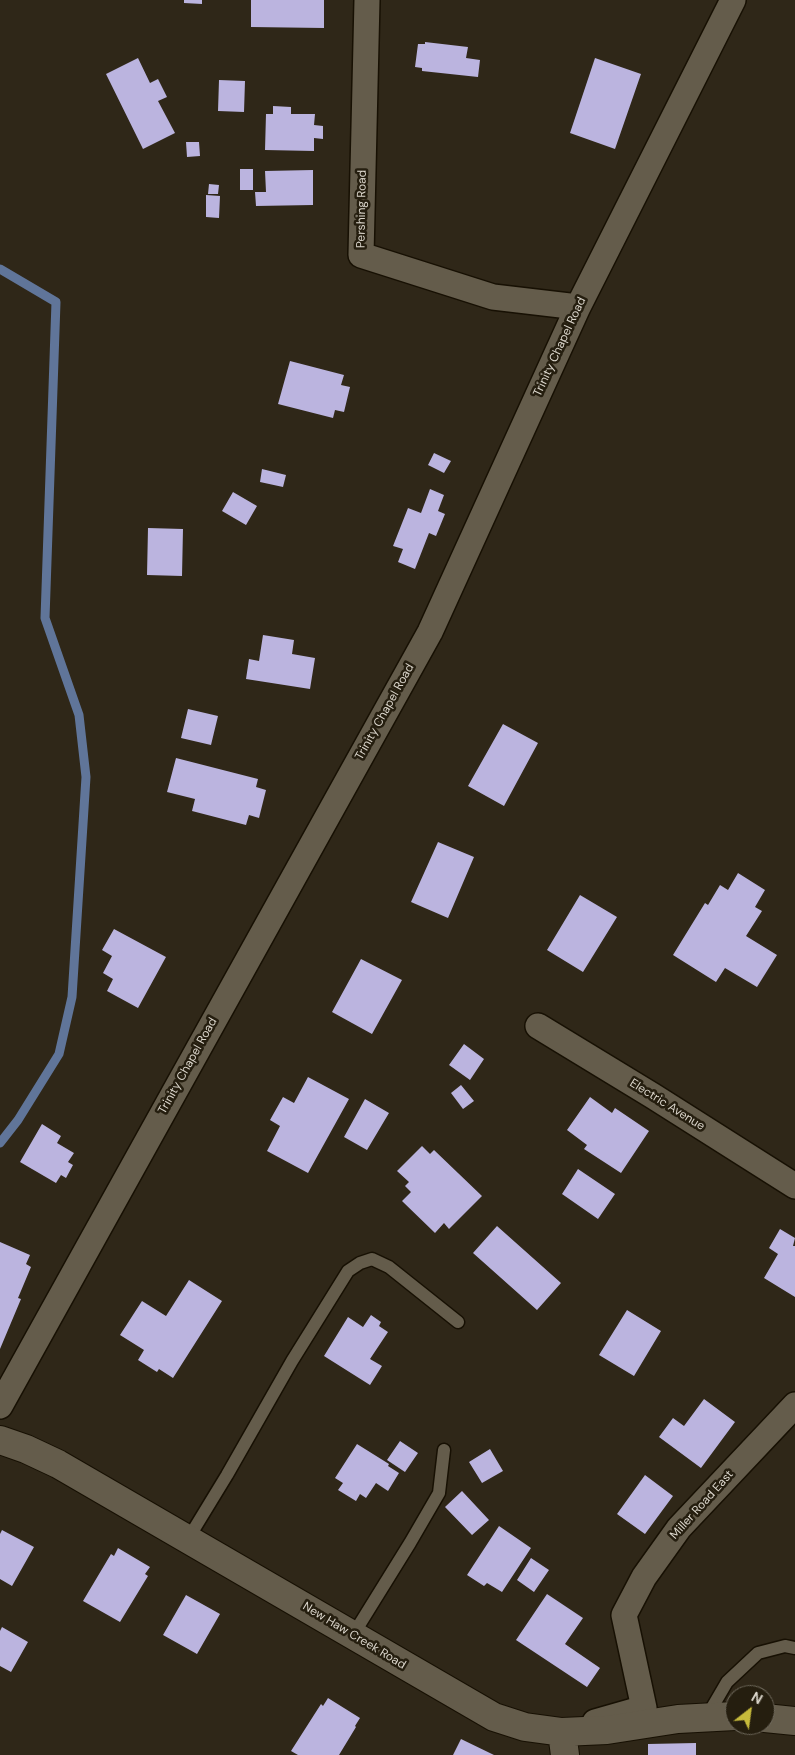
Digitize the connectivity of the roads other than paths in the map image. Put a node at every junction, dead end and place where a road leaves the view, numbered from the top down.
1 (367, 0) edge
2 (733, 0) edge
3 (578, 307) junction
4 (538, 1026) dead end
5 (795, 1186) edge
6 (458, 1322) dead end
7 (795, 1405) edge
8 (0, 1406) edge
9 (0, 1440) edge
10 (444, 1450) dead end
11 (188, 1539) junction
12 (354, 1635) junction
13 (795, 1648) edge
14 (725, 1717) edge
15 (706, 1718) junction
16 (775, 1719) edge
17 (795, 1721) edge
18 (563, 1744) edge

1 - 3 street, Pershing Road
2 - 3 street, Trinity Chapel Road
3 - 8 street, Trinity Chapel Road
4 - 5 street, Electric Avenue
6 - 11 lane
7 - 18 street, Miller Road East
9 - 11 street, New Haw Creek Road
10 - 12 lane
11 - 12 street, New Haw Creek Road
12 - 18 street, New Haw Creek Road
13 - 15 lane
14 - 15 street, New Haw Creek Road
15 - 18 street, New Haw Creek Road
16 - 17 street

